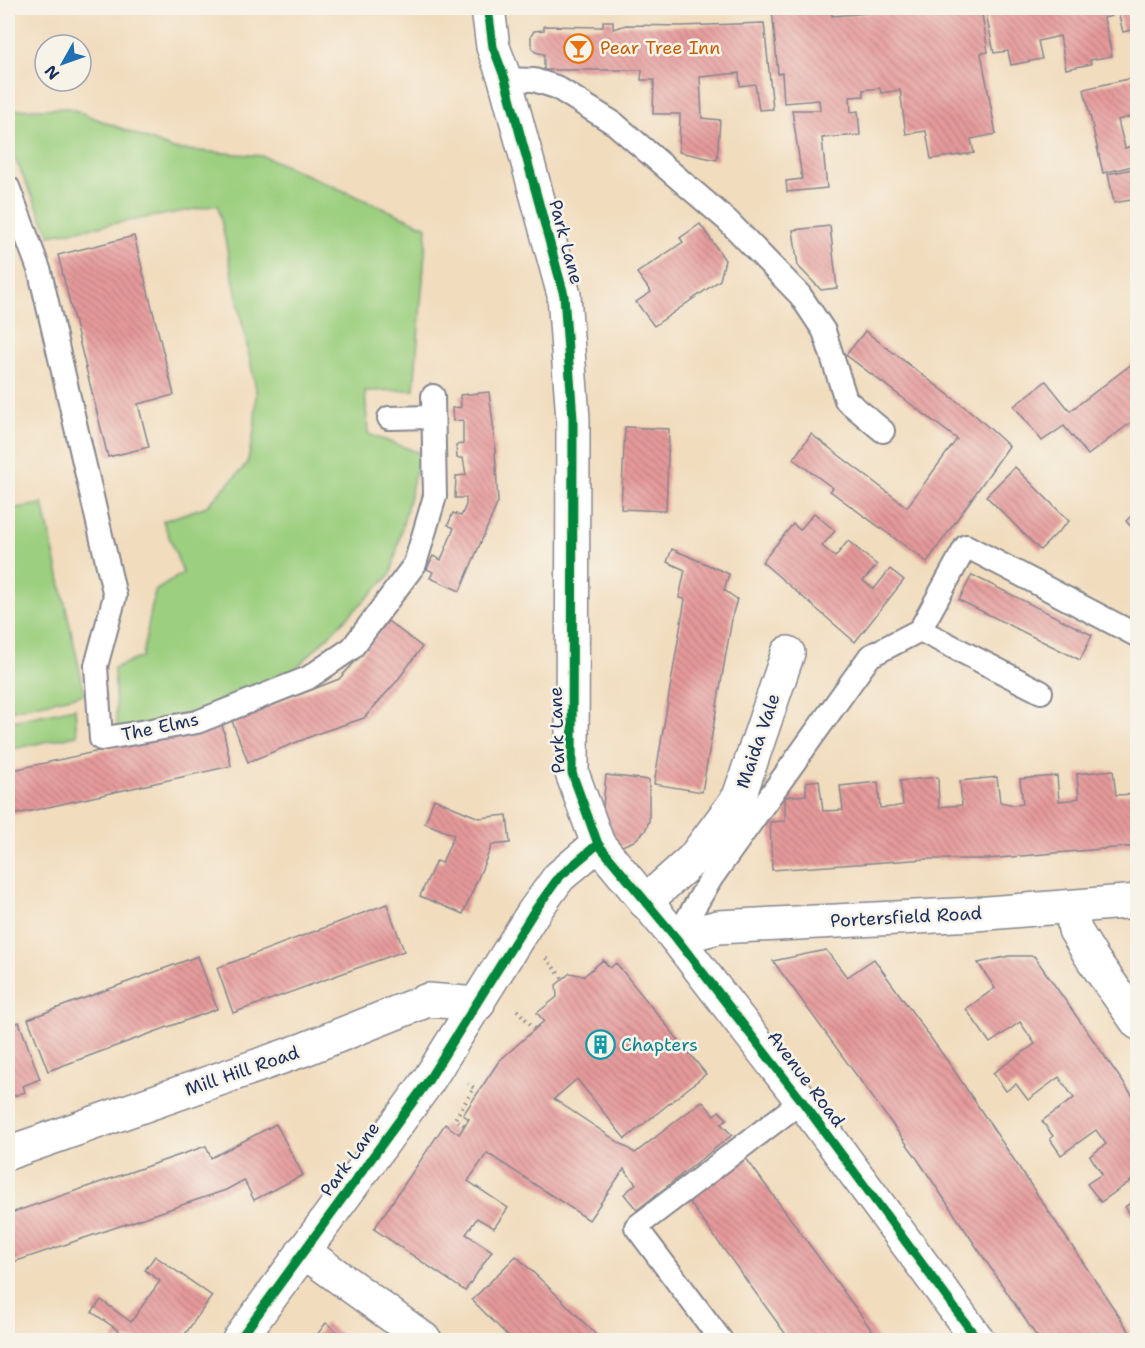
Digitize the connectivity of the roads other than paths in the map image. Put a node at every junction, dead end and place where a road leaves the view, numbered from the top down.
1 (488, 8) edge
2 (505, 79) junction
3 (8, 187) edge
4 (389, 417) dead end
5 (883, 430) dead end
6 (920, 630) junction
7 (1137, 636) edge
8 (788, 653) dead end
9 (1041, 692) dead end
10 (598, 844) junction
11 (1137, 901) edge
12 (645, 902) junction
13 (1071, 907) junction
14 (676, 938) junction
15 (478, 1004) junction
16 (1137, 1023) edge
17 (802, 1101) junction
18 (8, 1153) edge
19 (303, 1251) junction
20 (239, 1341) edge
21 (425, 1341) edge
22 (721, 1341) edge
23 (978, 1341) edge

1 - 2 street, Park Lane
2 - 5 lane
2 - 10 street, Park Lane
3 - 4 lane, The Elms
6 - 7 lane
6 - 9 lane
6 - 14 lane
8 - 12 street, Maida Vale
10 - 12 street, Avenue Road
10 - 15 street, Park Lane
11 - 13 street, Portersfield Road
12 - 14 street, Avenue Road
13 - 14 street, Portersfield Road
13 - 16 street
14 - 17 street, Avenue Road
15 - 18 street, Mill Hill Road
15 - 19 street, Park Lane
17 - 22 lane
17 - 23 street, Avenue Road
19 - 20 street, Park Lane
19 - 21 street

